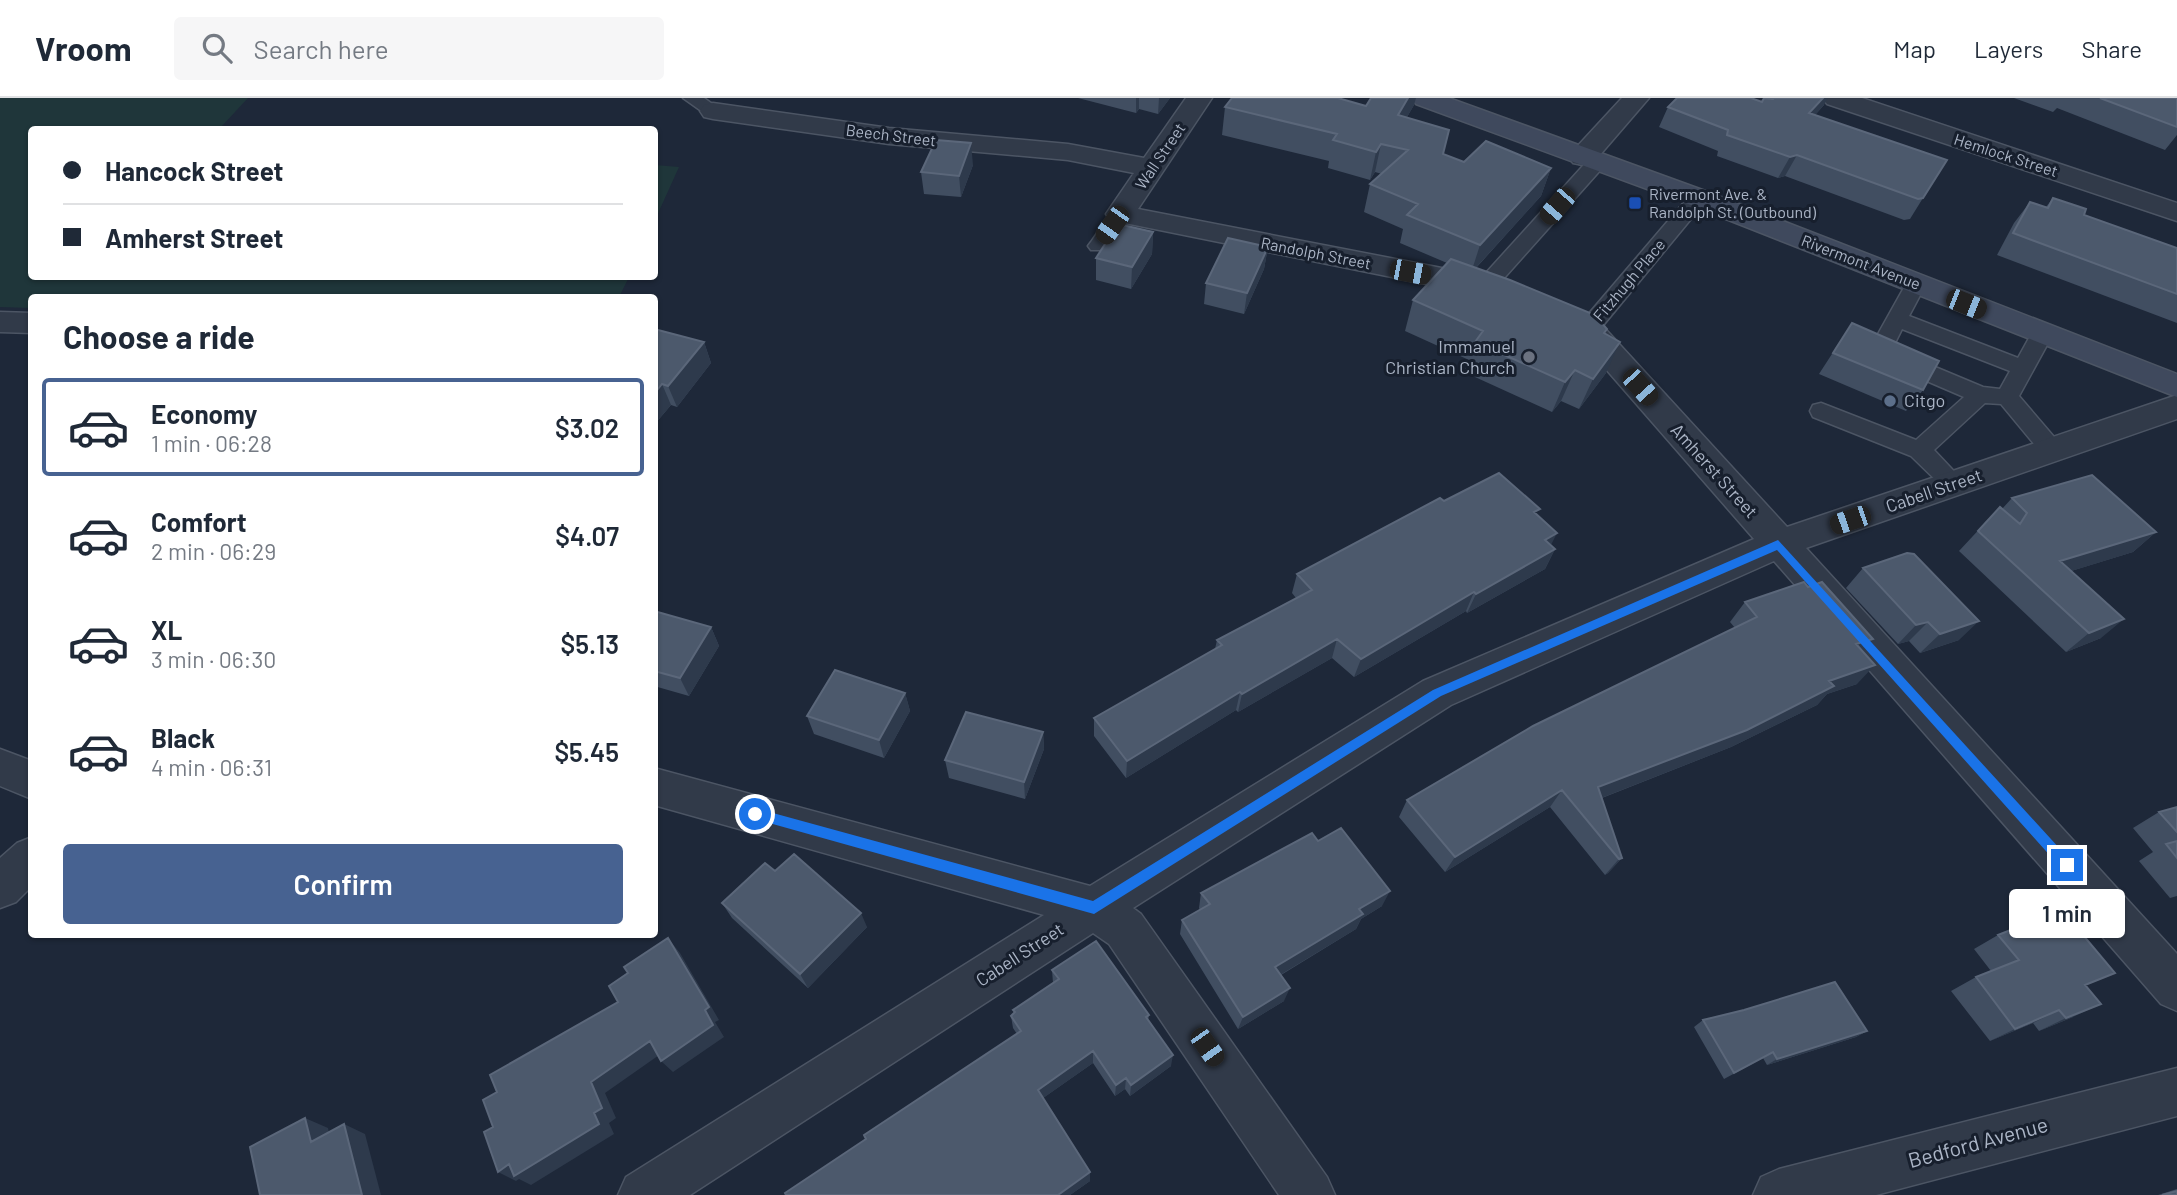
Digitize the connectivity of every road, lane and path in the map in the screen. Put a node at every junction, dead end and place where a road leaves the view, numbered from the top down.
1 (1199, 98) edge
2 (1426, 98) edge
3 (1636, 98) edge
4 (1836, 98) edge
5 (702, 104) edge
6 (1590, 159) junction
7 (1152, 168) junction
8 (1698, 198) junction
9 (2177, 212) edge
10 (1120, 214) junction
11 (1098, 246) dead end
12 (1916, 284) junction
13 (1482, 290) junction
14 (1518, 303) edge
15 (1898, 320) junction
16 (0, 322) edge
17 (28, 323) edge
18 (1571, 323) joint
19 (2042, 334) junction
20 (2023, 368) junction
21 (2177, 386) edge
22 (1980, 395) junction
23 (2007, 397) junction
24 (2177, 407) edge
25 (1821, 411) dead end
26 (1919, 450) junction
27 (2052, 450) junction
28 (1954, 484) junction
29 (1778, 544) junction
30 (0, 767) edge
31 (28, 779) edge
32 (658, 787) edge
33 (28, 861) edge
34 (0, 887) edge
35 (1094, 908) junction
36 (2177, 988) edge
37 (2177, 1092) edge
38 (644, 1195) edge
39 (1309, 1195) edge
40 (1779, 1195) edge

1 - 7 street, Wall Street
2 - 6 main road, Rivermont Avenue
3 - 6 street
4 - 9 street, Hemlock Street
5 - 7 street, Beech Street
6 - 8 main road, Rivermont Avenue
6 - 13 lane
7 - 10 street, Wall Street
8 - 12 main road, Rivermont Avenue
8 - 18 lane, Fitzhugh Place
10 - 11 lane
10 - 13 street, Randolph Street
12 - 15 lane
12 - 19 main road, Rivermont Avenue
13 - 14 street, Randolph Street
15 - 20 lane
15 - 22 lane
16 - 17 street
18 - 29 street, Amherst Street
19 - 20 lane
19 - 21 main road, Rivermont Avenue
20 - 23 lane
22 - 23 lane
22 - 26 lane
23 - 27 lane
24 - 27 street, Cabell Street
25 - 26 lane
26 - 28 lane
27 - 28 street, Cabell Street
28 - 29 street, Cabell Street
29 - 35 street, Cabell Street
29 - 36 street, Amherst Street
30 - 31 street
32 - 35 street
33 - 34 street
35 - 38 street, Cabell Street
35 - 39 street
37 - 40 street, Bedford Avenue

